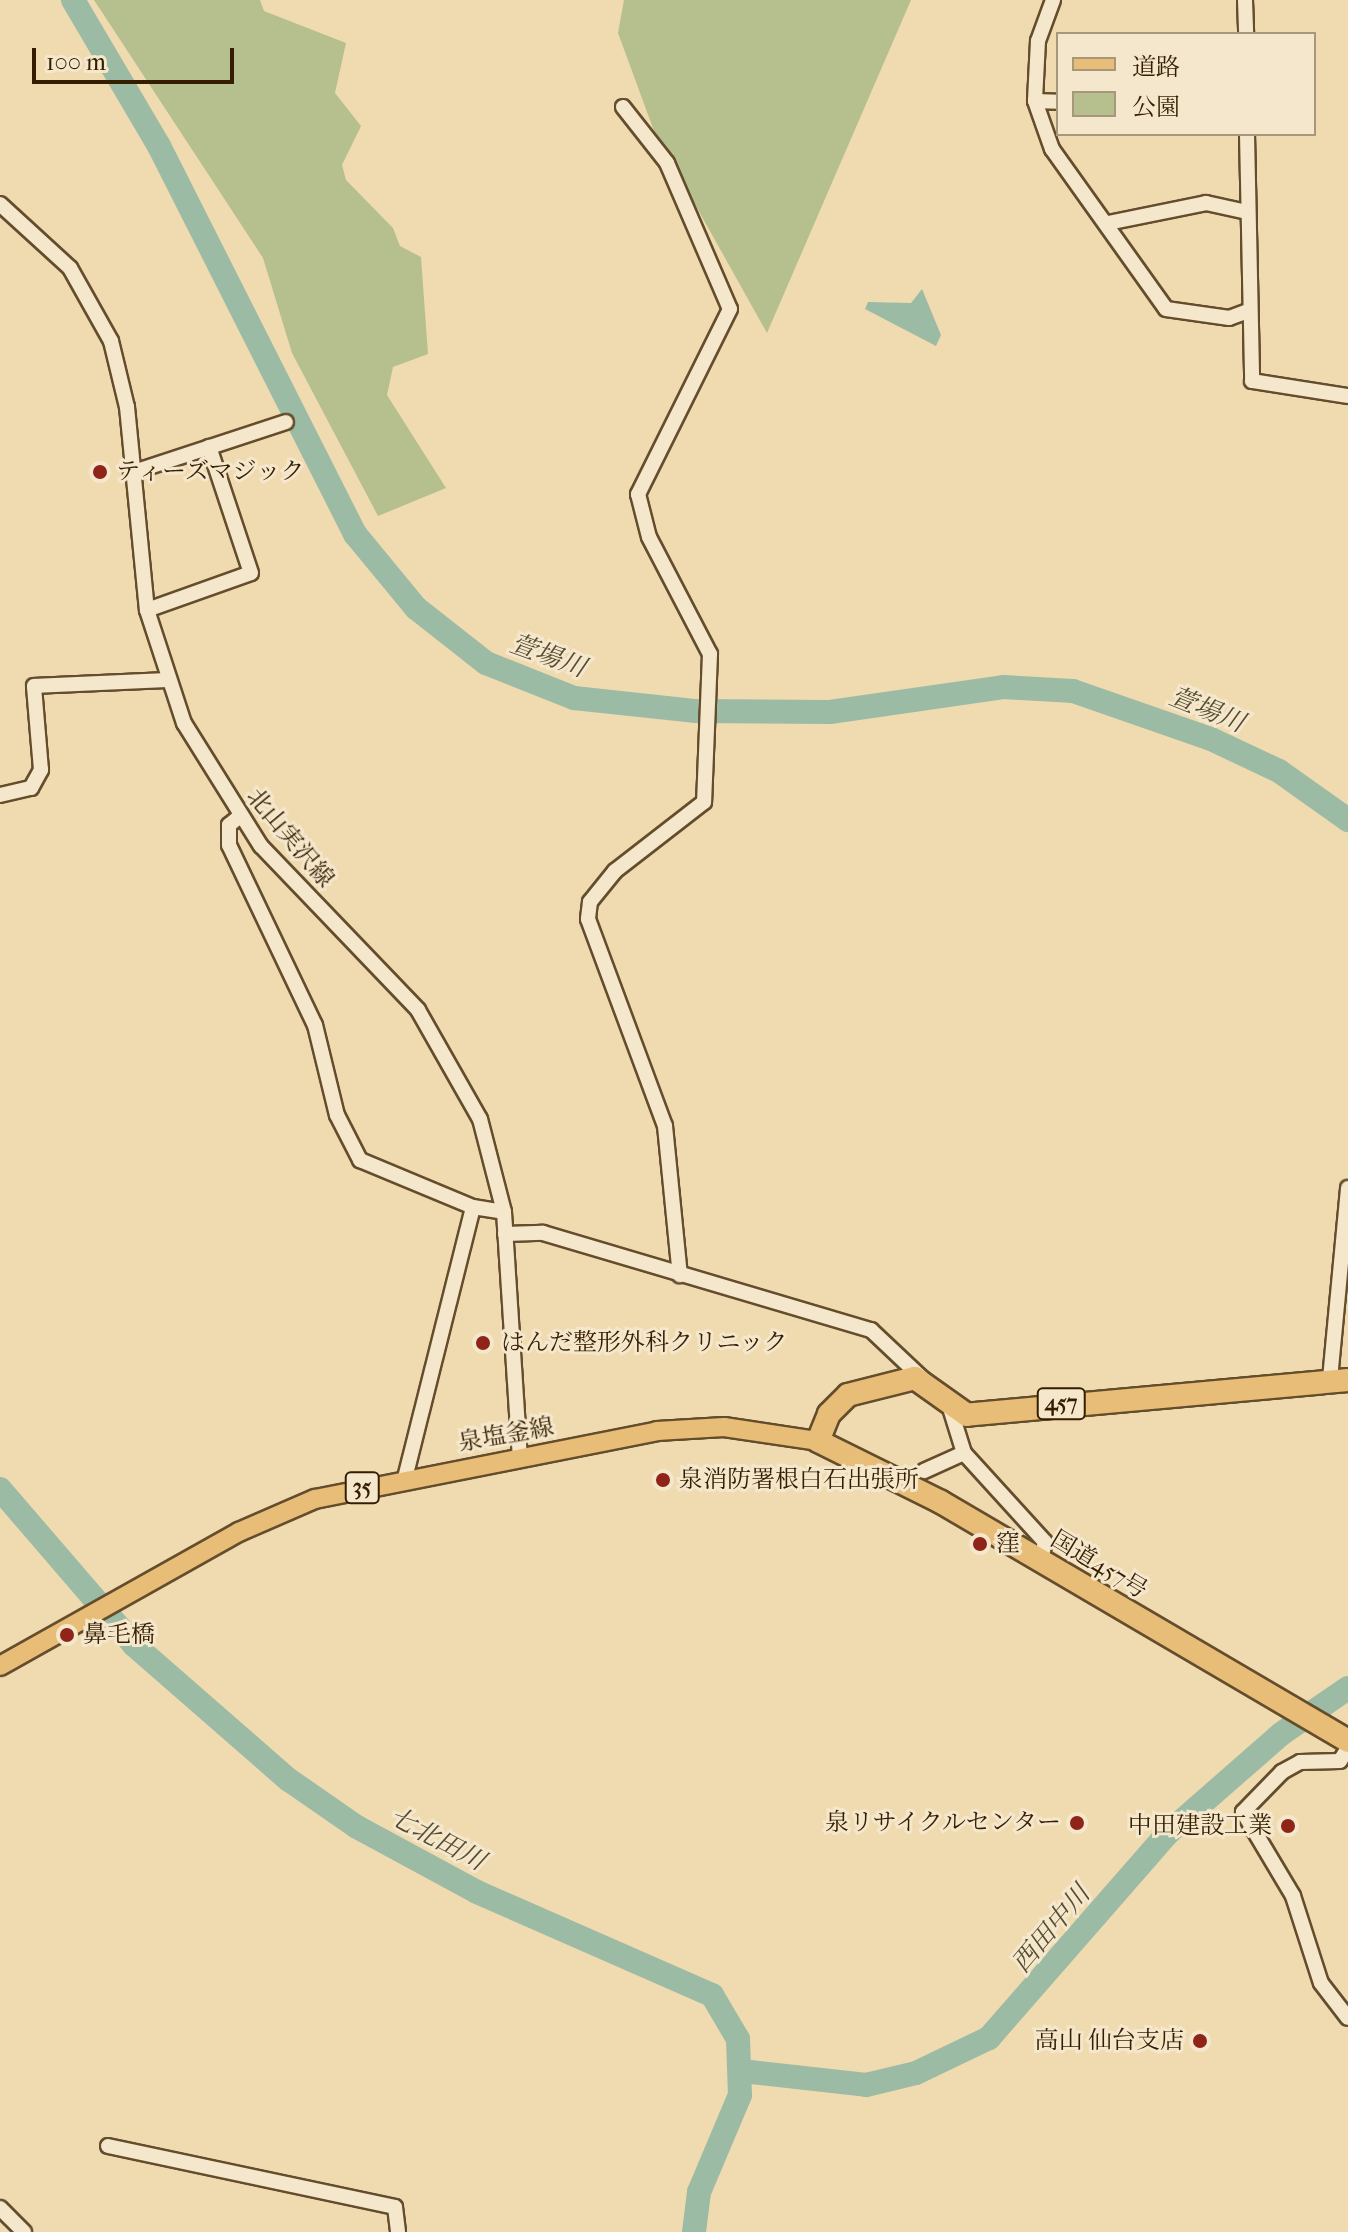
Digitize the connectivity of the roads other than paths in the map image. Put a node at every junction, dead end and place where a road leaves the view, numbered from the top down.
1 (1053, 0) edge
2 (1245, 0) edge
3 (1246, 32) edge
4 (1035, 101) junction
5 (1056, 102) edge
6 (623, 107) dead end
7 (1247, 136) edge
8 (0, 204) edge
9 (1247, 212) junction
10 (1108, 223) junction
11 (1248, 311) junction
12 (1348, 396) edge
13 (286, 422) dead end
14 (209, 447) junction
15 (131, 473) junction
16 (147, 610) junction
17 (166, 680) junction
18 (0, 795) edge
19 (239, 817) junction
20 (1348, 1188) edge
21 (473, 1207) junction
22 (504, 1212) junction
23 (505, 1234) junction
24 (680, 1275) junction
25 (924, 1380) junction
26 (1339, 1380) edge
27 (950, 1408) junction
28 (818, 1441) junction
29 (964, 1453) junction
30 (520, 1457) junction
31 (924, 1471) dead end
32 (405, 1478) junction
33 (1041, 1560) junction
34 (0, 1666) edge
35 (1348, 1741) edge
36 (1348, 1748) edge
37 (1348, 2018) edge
38 (108, 2146) dead end
39 (0, 2208) edge
40 (24, 2232) edge
41 (398, 2232) edge

1 - 4 street
2 - 3 street
4 - 5 street
4 - 10 street
6 - 24 street
7 - 9 street
8 - 15 street, 北山実沢線
9 - 10 street
9 - 11 street
10 - 11 street
11 - 12 street
13 - 14 street
14 - 15 street
14 - 16 street
15 - 16 street, 北山実沢線
16 - 17 street, 北山実沢線
17 - 18 street
17 - 19 street, 北山実沢線
19 - 21 street
19 - 22 street, 北山実沢線
20 - 26 street
21 - 22 street
21 - 32 street
22 - 23 street, 北山実沢線
23 - 24 street
23 - 30 street, 北山実沢線
24 - 25 street
25 - 27 highway
25 - 28 highway
26 - 27 highway, 457
27 - 29 street
28 - 30 main road, 泉塩釜線 / 35
28 - 33 highway, 国道457号
29 - 31 street
29 - 33 street
30 - 32 main road, 泉塩釜線 / 35
32 - 34 main road, 泉塩釜線 / 35
33 - 35 highway, 国道457号
36 - 37 street
38 - 41 street
39 - 40 street

